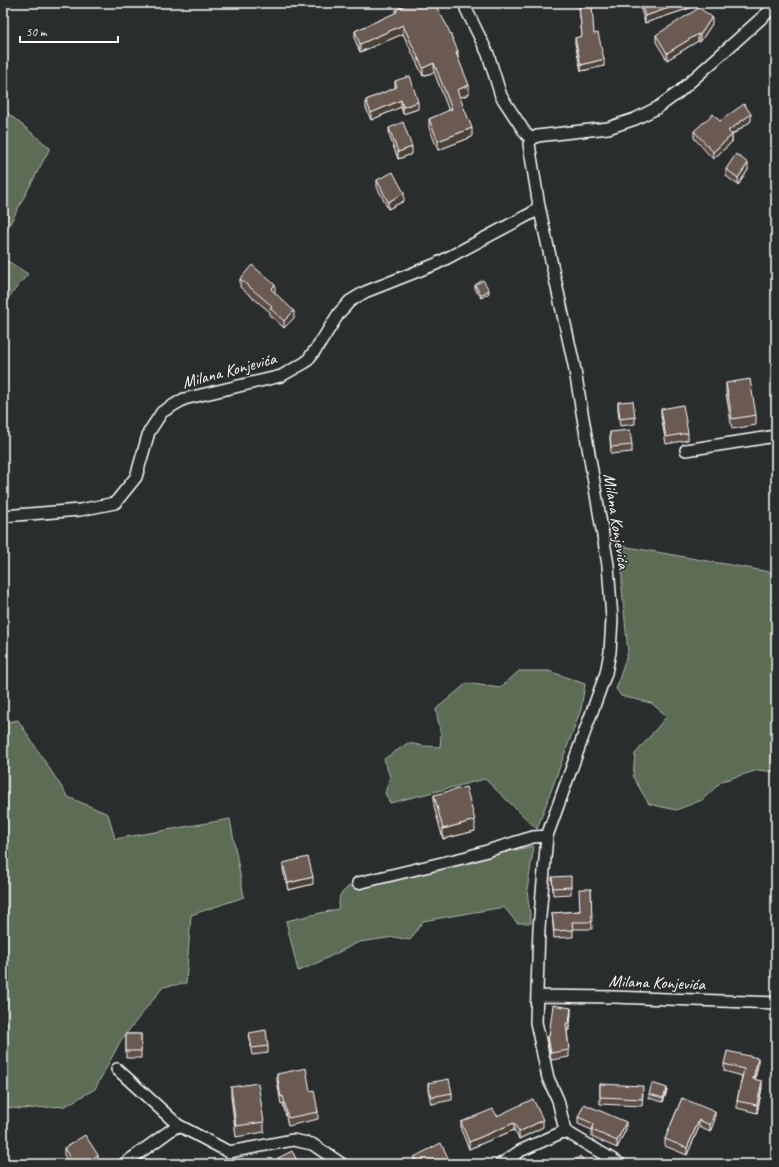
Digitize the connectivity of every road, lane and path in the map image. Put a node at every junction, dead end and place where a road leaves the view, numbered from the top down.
1 (776, 5) edge
2 (466, 9) dead end
3 (532, 139) junction
4 (539, 206) junction
5 (776, 436) edge
6 (686, 450) dead end
7 (3, 516) edge
8 (547, 836) junction
9 (358, 883) dead end
10 (537, 996) junction
11 (776, 1003) edge
12 (117, 1069) dead end
13 (178, 1125) junction
14 (565, 1132) junction
15 (124, 1164) edge
16 (342, 1164) edge
17 (501, 1164) edge
18 (620, 1164) edge

1 - 3 street
2 - 3 street
3 - 4 street, Milana Konjevića
4 - 7 street, Milana Konjevića
4 - 8 street, Milana Konjevića
5 - 6 street
8 - 9 street
8 - 10 street, Milana Konjevića
10 - 11 street, Milana Konjevića
10 - 14 street, Milana Konjevića
12 - 13 street
13 - 15 street
13 - 16 street
14 - 17 street
14 - 18 street

